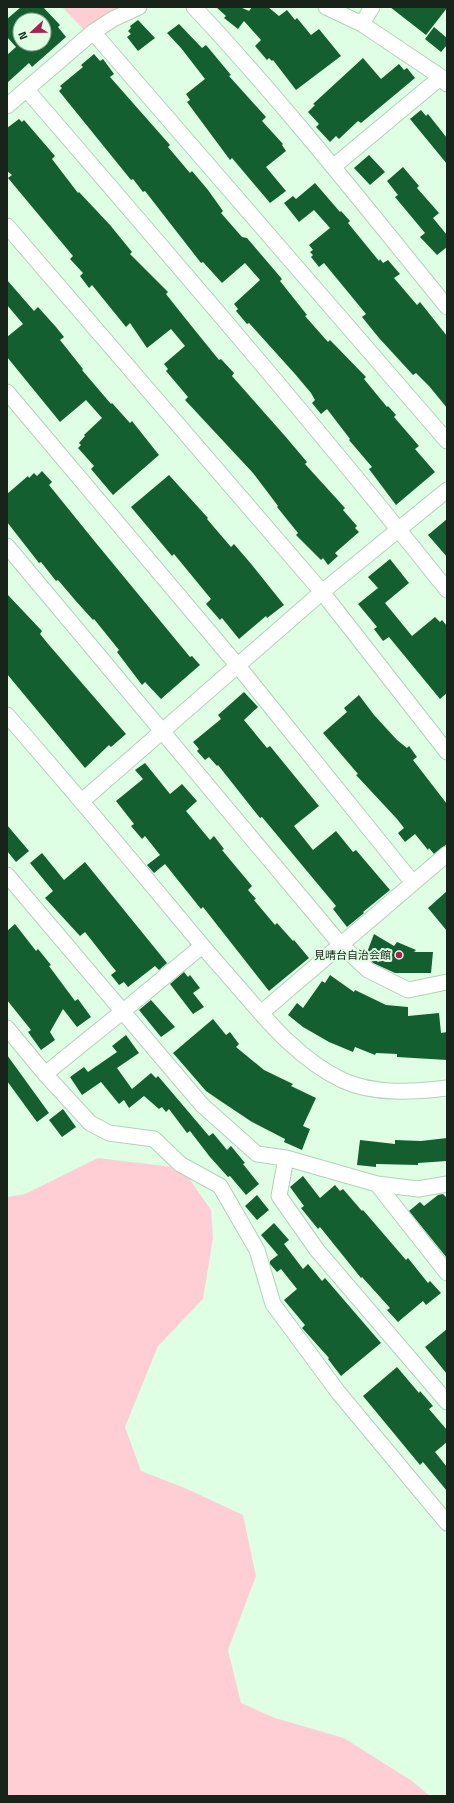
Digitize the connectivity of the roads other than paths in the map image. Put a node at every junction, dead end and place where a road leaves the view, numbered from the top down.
1 (139, 7) edge
2 (194, 7) edge
3 (326, 7) edge
4 (372, 7) edge
5 (362, 24) junction
6 (94, 32) junction
7 (444, 81) edge
8 (27, 90) junction
9 (7, 106) edge
10 (333, 167) junction
11 (7, 226) edge
12 (447, 307) edge
13 (7, 392) edge
14 (447, 441) edge
15 (447, 490) edge
16 (399, 530) junction
17 (7, 546) edge
18 (447, 590) edge
19 (322, 592) junction
20 (238, 666) junction
21 (7, 715) edge
22 (163, 732) junction
23 (447, 752) edge
24 (82, 801) junction
25 (447, 854) edge
26 (7, 875) edge
27 (413, 883) junction
28 (341, 945) junction
29 (202, 946) junction
30 (447, 982) edge
31 (122, 1012) junction
32 (260, 1013) junction
33 (7, 1028) edge
34 (45, 1074) junction
35 (447, 1088) edge
36 (286, 1158) junction
37 (377, 1184) junction
38 (447, 1184) edge
39 (447, 1273) edge
40 (447, 1402) edge
41 (447, 1523) edge

1 - 6 street
2 - 10 street
3 - 5 street
4 - 5 street
5 - 7 street
6 - 8 street
6 - 14 street
7 - 10 street
8 - 9 street
8 - 16 street
10 - 12 street
11 - 19 street
13 - 20 street
15 - 16 street
16 - 18 street
16 - 19 street
17 - 22 street
19 - 20 street
19 - 23 street
20 - 22 street
20 - 27 street
21 - 24 street
22 - 24 street
22 - 28 street
24 - 29 street
25 - 27 street
26 - 31 street
27 - 28 street
28 - 30 street
28 - 32 street
29 - 31 street
29 - 32 street
31 - 34 street
31 - 36 street
32 - 35 street
33 - 34 street
34 - 41 street
36 - 37 street
36 - 40 street
37 - 38 street
37 - 39 street

